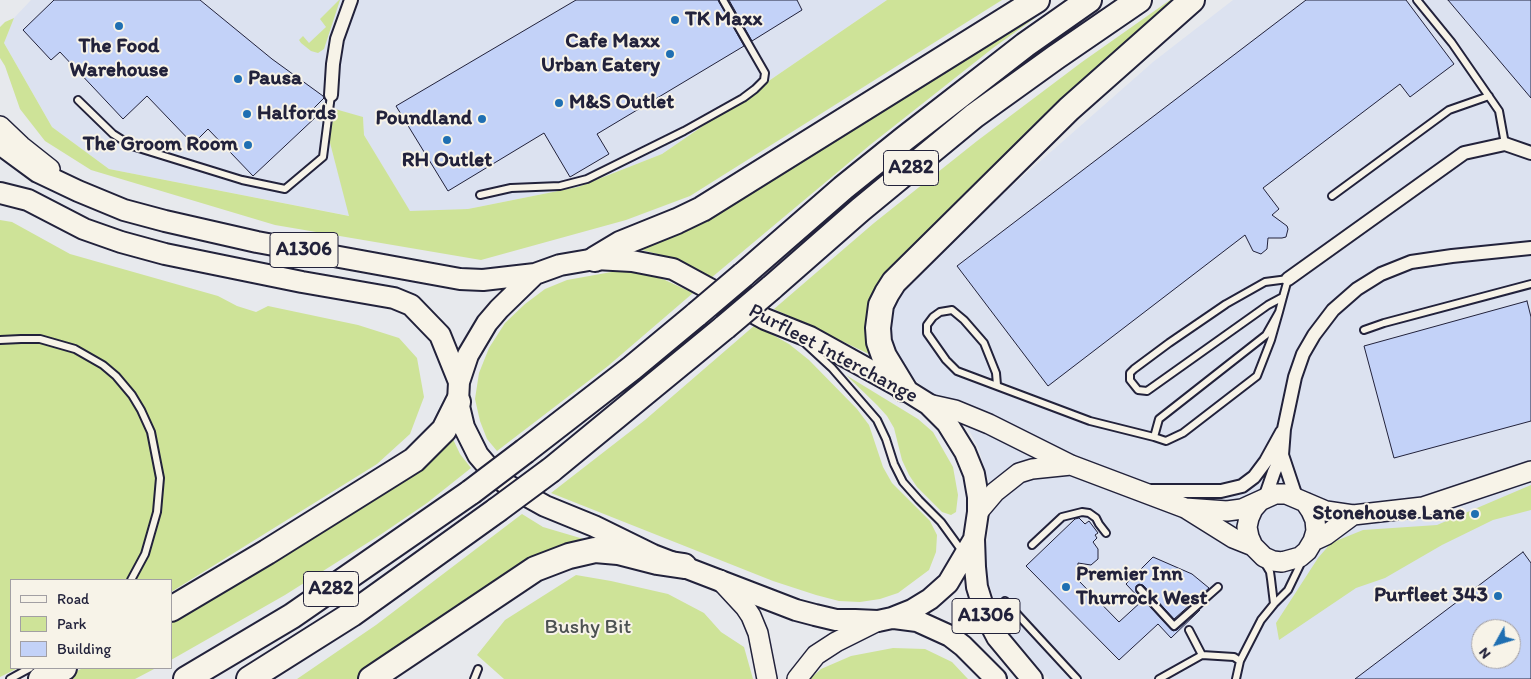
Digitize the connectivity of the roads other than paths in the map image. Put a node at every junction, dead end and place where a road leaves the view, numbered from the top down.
1 (351, 0) edge
2 (723, 0) edge
3 (1037, 0) edge
4 (1089, 0) edge
5 (1139, 0) edge
6 (1192, 0) edge
7 (1417, 0) edge
8 (331, 94) joint
9 (1489, 96) junction
10 (78, 100) dead end
11 (0, 126) edge
12 (0, 144) edge
13 (1505, 144) junction
14 (1531, 153) edge
15 (78, 191) junction
16 (0, 193) edge
17 (480, 195) dead end
18 (1332, 196) dead end
19 (1531, 248) edge
20 (595, 259) junction
21 (535, 274) junction
22 (1288, 279) junction
23 (1531, 284) edge
24 (1283, 298) junction
25 (1279, 312) junction
26 (790, 330) junction
27 (1364, 330) dead end
28 (0, 340) edge
29 (997, 386) junction
30 (904, 388) junction
31 (458, 392) junction
32 (928, 404) junction
33 (1284, 429) junction
34 (1154, 437) junction
35 (1282, 455) junction
36 (1071, 465) junction
37 (1531, 471) edge
38 (1141, 491) junction
39 (1262, 500) junction
40 (1300, 500) junction
41 (1186, 508) junction
42 (978, 512) junction
43 (1353, 515) junction
44 (1106, 533) dead end
45 (1032, 545) dead end
46 (1310, 546) junction
47 (970, 547) junction
48 (1255, 549) junction
49 (684, 566) junction
50 (132, 579) edge
51 (720, 580) junction
52 (1218, 586) dead end
53 (1140, 589) dead end
54 (1004, 601) dead end
55 (1274, 604) junction
56 (172, 608) edge
57 (885, 619) junction
58 (1189, 630) dead end
59 (1202, 655) junction
60 (1240, 661) junction
61 (28, 669) edge
62 (62, 669) edge
63 (478, 670) dead end
64 (10, 679) edge
65 (41, 679) edge
66 (186, 679) edge
67 (249, 679) edge
68 (371, 679) edge
69 (474, 679) edge
70 (767, 679) edge
71 (797, 679) edge
72 (996, 679) edge
73 (1032, 679) edge
74 (1077, 679) edge
75 (1159, 679) edge
76 (1236, 679) edge

1 - 8 street
2 - 17 lane
3 - 20 highway
4 - 66 highway, A282, bridge
5 - 67 highway, A282, bridge
6 - 30 highway
7 - 9 lane
8 - 10 lane
9 - 13 lane
9 - 18 lane
11 - 15 street
12 - 15 main road, A1306
13 - 14 street
13 - 22 street
15 - 21 main road, A1306
16 - 31 main road, A1306
19 - 33 street
20 - 21 main road, Purfleet Interchange
20 - 26 main road, Purfleet Interchange
21 - 31 main road, Purfleet Interchange
22 - 24 lane
22 - 24 lane
23 - 27 lane
24 - 25 lane
25 - 34 lane
25 - 34 lane
26 - 30 main road, Purfleet Interchange
26 - 47 lane
28 - 50 lane
29 - 29 lane
29 - 34 lane
30 - 32 main road, Purfleet Interchange
31 - 49 main road, Purfleet Interchange
31 - 56 highway
32 - 36 street
32 - 42 main road, Purfleet Interchange
33 - 35 street
33 - 38 street
35 - 39 street
35 - 40 street
36 - 38 street
36 - 42 street
37 - 43 street
38 - 41 street
39 - 40 street
39 - 41 street
39 - 48 street
40 - 43 street
40 - 46 street
41 - 48 street
42 - 47 main road, Purfleet Interchange
43 - 46 street
44 - 45 lane
46 - 48 street
46 - 55 lane
47 - 57 main road, Purfleet Interchange
47 - 73 main road, A1306
48 - 55 lane
49 - 51 main road, Purfleet Interchange
49 - 68 highway
51 - 57 main road, Purfleet Interchange
51 - 70 street
52 - 53 lane
54 - 74 lane
55 - 60 lane
57 - 71 street
57 - 72 main road, A1306
58 - 59 lane
59 - 60 lane
59 - 75 lane
60 - 76 lane
61 - 64 lane
62 - 65 highway
63 - 69 lane

